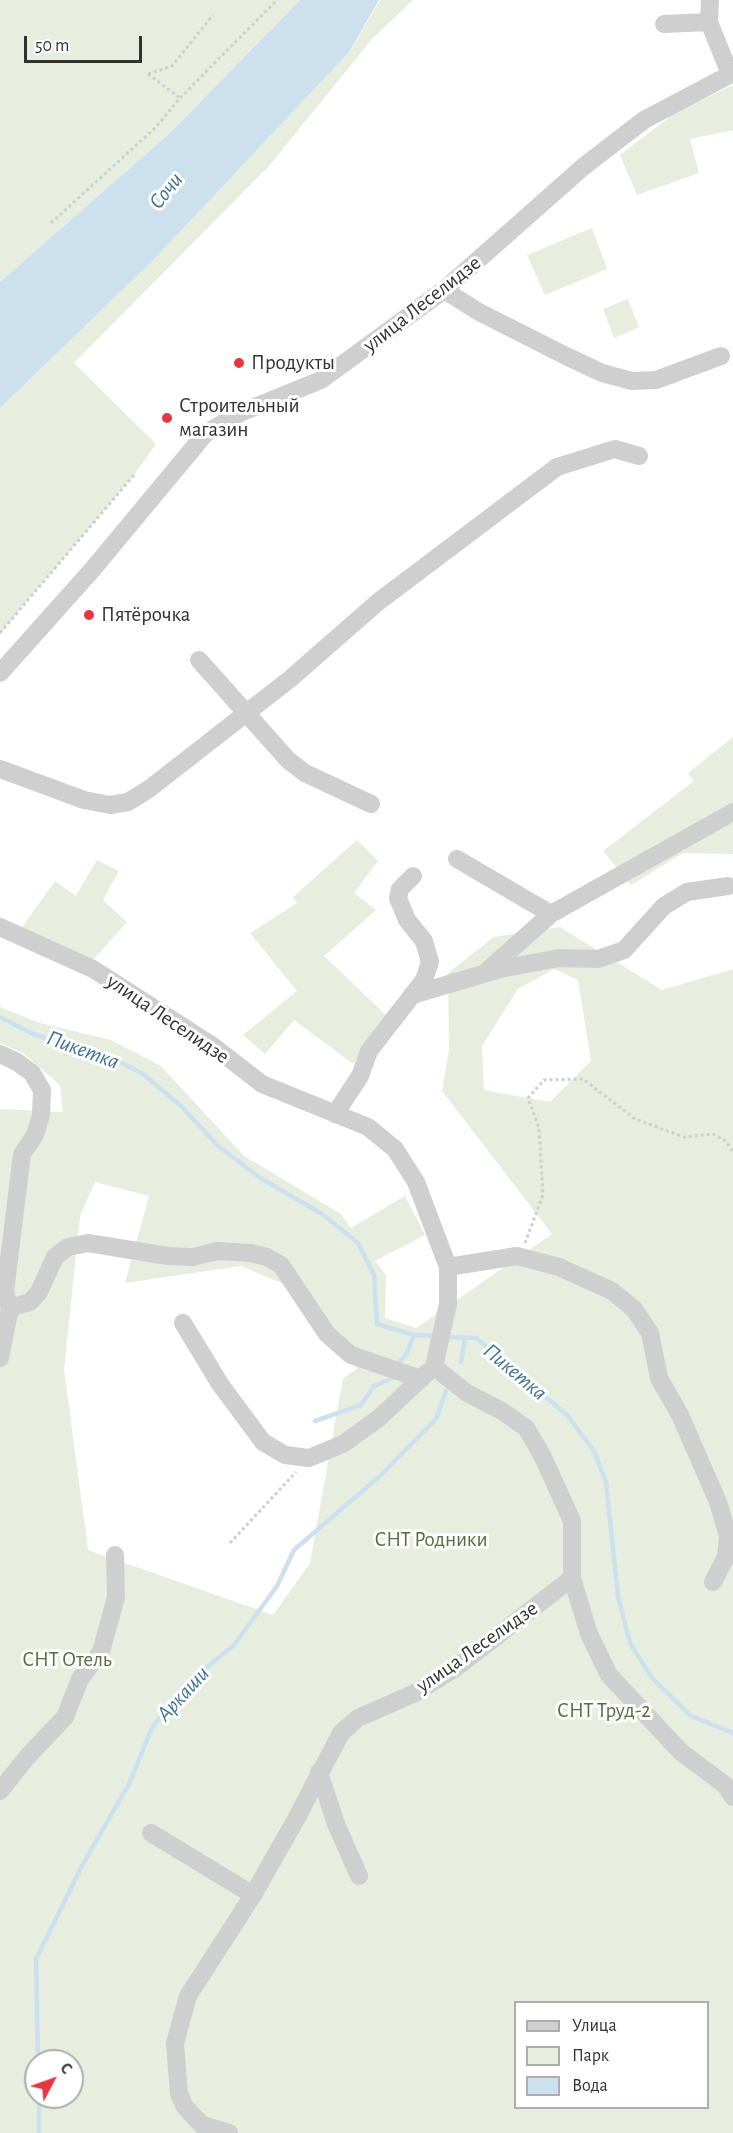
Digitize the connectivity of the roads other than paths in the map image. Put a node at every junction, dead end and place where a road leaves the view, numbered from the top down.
1 (710, 0) edge
2 (710, 22) junction
3 (664, 24) dead end
4 (731, 73) edge
5 (444, 290) junction
6 (721, 356) dead end
7 (639, 456) dead end
8 (199, 660) dead end
9 (0, 673) edge
10 (245, 713) junction
11 (0, 768) edge
12 (371, 804) dead end
13 (733, 812) edge
14 (457, 859) dead end
15 (413, 876) dead end
16 (728, 886) dead end
17 (550, 914) junction
18 (0, 927) edge
19 (484, 974) junction
20 (412, 995) junction
21 (0, 1054) edge
22 (335, 1114) junction
23 (448, 1267) junction
24 (10, 1308) junction
25 (183, 1323) dead end
26 (0, 1358) edge
27 (428, 1373) junction
28 (115, 1555) dead end
29 (572, 1578) junction
30 (713, 1582) dead end
31 (319, 1772) junction
32 (0, 1791) edge
33 (733, 1797) edge
34 (151, 1833) dead end
35 (359, 1876) dead end
36 (253, 1895) junction
37 (229, 2133) edge

1 - 2 street
2 - 3 street
2 - 4 street
4 - 5 street, улица Леселидзе
5 - 6 street
5 - 9 street, улица Леселидзе
7 - 10 street
8 - 10 street
10 - 11 street
10 - 12 street
13 - 17 street
14 - 17 street
15 - 20 street
16 - 19 street
17 - 19 street
18 - 22 street, улица Леселидзе
19 - 20 street
20 - 22 street
21 - 24 street
22 - 23 street, улица Леселидзе
23 - 27 street, улица Леселидзе
23 - 30 street
24 - 26 street
24 - 27 street
25 - 27 street
27 - 29 street
28 - 32 street
29 - 31 street, улица Леселидзе
29 - 33 street
31 - 35 street
31 - 36 street, улица Леселидзе
34 - 36 street
36 - 37 street, улица Леселидзе

